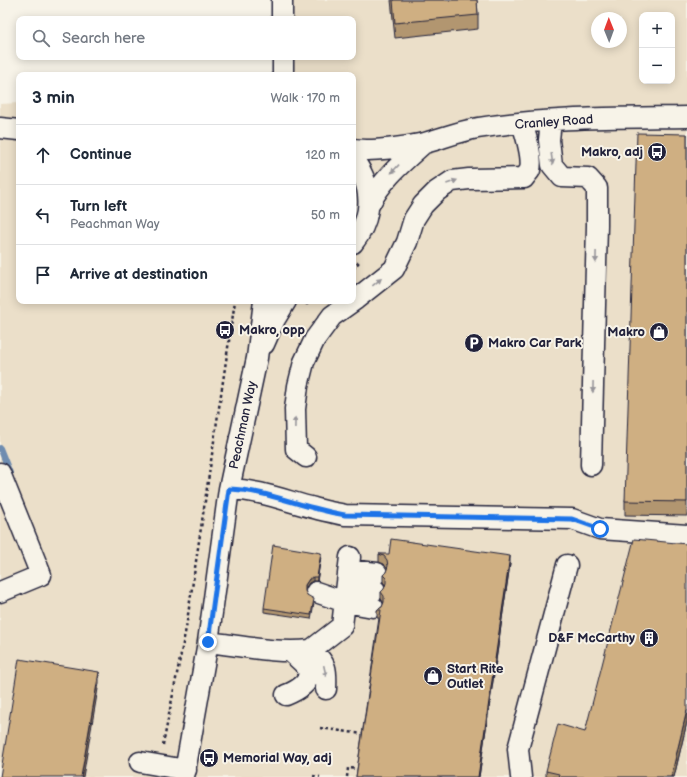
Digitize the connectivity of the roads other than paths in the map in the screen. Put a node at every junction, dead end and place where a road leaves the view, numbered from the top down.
1 (282, 0) edge
2 (282, 16) edge
3 (283, 60) edge
4 (283, 72) edge
5 (687, 117) edge
6 (551, 121) junction
7 (522, 123) junction
8 (0, 128) edge
9 (16, 130) edge
10 (424, 143) junction
11 (356, 149) edge
12 (356, 162) edge
13 (369, 205) junction
14 (356, 238) edge
15 (356, 300) edge
16 (264, 304) edge
17 (284, 304) edge
18 (350, 304) edge
19 (257, 358) junction
20 (306, 457) dead end
21 (591, 465) dead end
22 (0, 473) edge
23 (229, 489) junction
24 (687, 535) edge
25 (566, 565) dead end
26 (348, 579) junction
27 (0, 592) edge
28 (316, 592) dead end
29 (208, 642) junction
30 (311, 650) junction
31 (291, 652) junction
32 (326, 689) dead end
33 (286, 695) dead end
34 (150, 764) road end
35 (185, 773) edge
36 (521, 777) edge

1 - 2 street
3 - 4 street
5 - 6 street, Cranley Road
6 - 7 street, Cranley Road
6 -> 21 street
7 - 10 street, Cranley Road
15 -> 7 street
8 - 9 street
10 - 11 street, Cranley Road
10 -> 13 street, Cranley Road
12 - 13 street
13 - 14 street
16 - 19 street, Peachman Way
17 - 19 street, Peachman Way
20 -> 18 street
19 - 23 street, Peachman Way
22 - 27 street
23 - 24 street
23 - 29 street, Peachman Way
25 - 36 street
26 - 26 street
26 - 28 street
26 - 30 street
29 - 31 street
29 - 35 street, Peachman Way
30 - 31 street
30 -> 32 street
31 - 33 street
34 - 35 street

